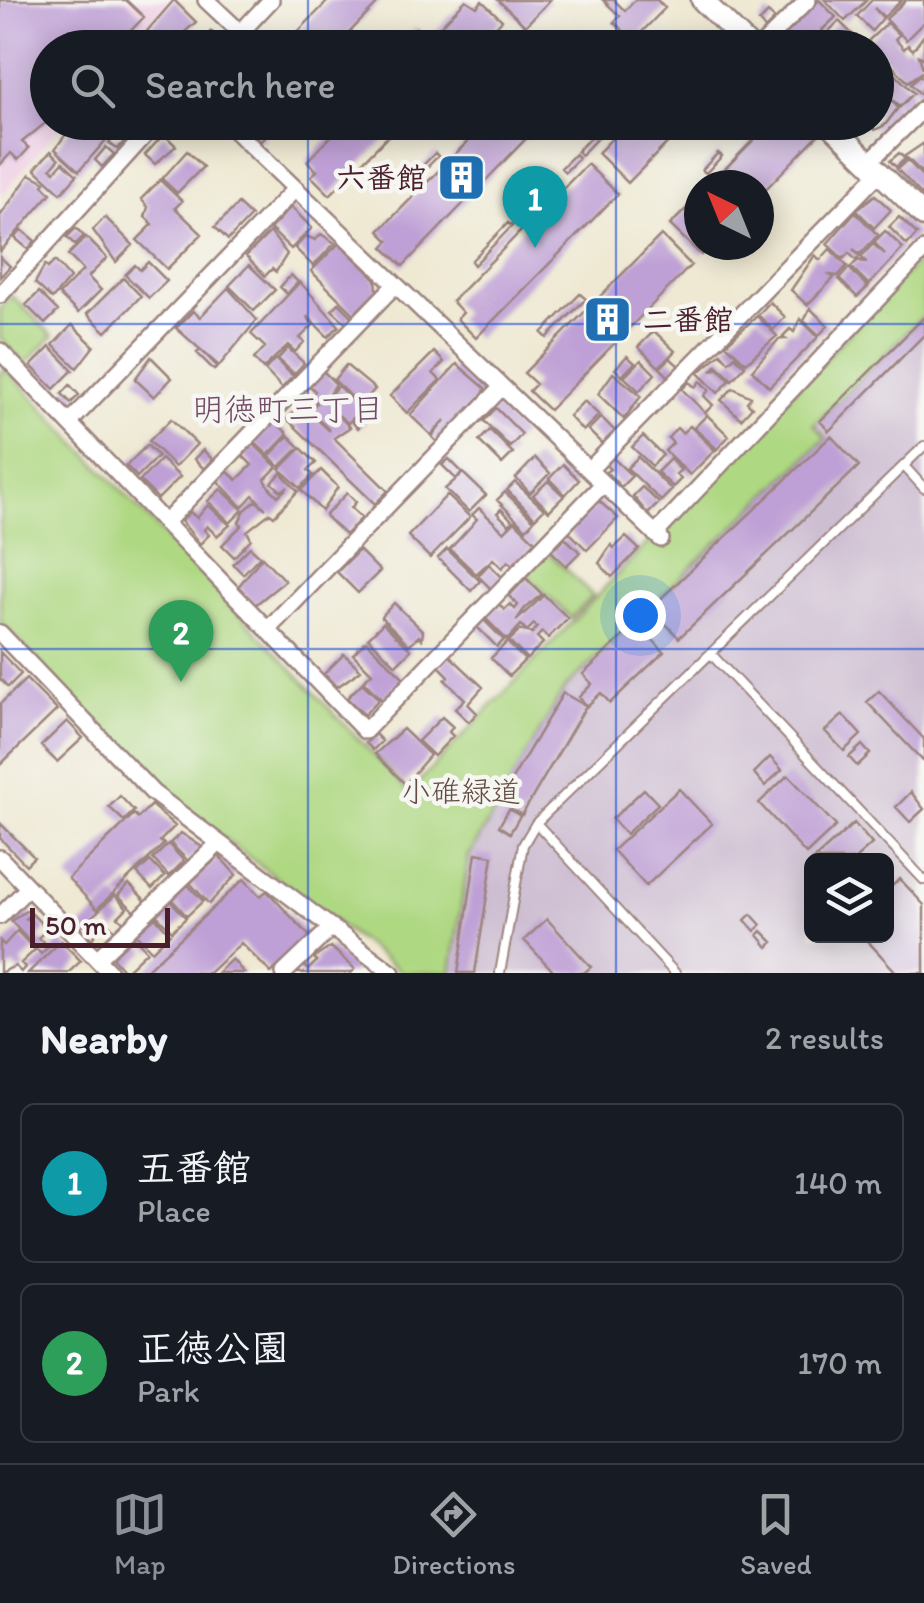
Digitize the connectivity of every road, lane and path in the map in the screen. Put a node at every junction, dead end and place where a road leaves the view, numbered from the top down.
1 (206, 0) edge
2 (271, 0) edge
3 (702, 0) edge
4 (808, 0) edge
5 (238, 30) edge
6 (242, 30) edge
7 (733, 30) edge
8 (777, 30) edge
9 (924, 108) edge
10 (141, 140) edge
11 (245, 140) edge
12 (846, 140) edge
13 (874, 167) junction
14 (295, 189) junction
15 (924, 216) edge
16 (924, 250) edge
17 (395, 284) junction
18 (0, 294) edge
19 (0, 350) edge
20 (502, 387) junction
21 (69, 423) junction
22 (924, 446) edge
23 (904, 466) junction
24 (589, 470) junction
25 (603, 484) junction
26 (924, 488) edge
27 (165, 523) junction
28 (268, 630) junction
29 (0, 633) edge
30 (712, 655) junction
31 (536, 823) junction
32 (217, 845) junction
33 (0, 858) edge
34 (924, 880) edge
35 (28, 888) junction
36 (0, 916) edge
37 (332, 926) junction
38 (102, 968) edge
39 (284, 973) edge
40 (392, 973) edge
41 (500, 973) edge
42 (675, 973) edge

1 - 5 street
2 - 6 street
3 - 7 street
4 - 8 street
9 - 13 street
10 - 18 street
11 - 14 street
12 - 13 street
13 - 15 street
13 - 24 street
14 - 17 street
14 - 21 street
16 - 25 street
17 - 20 street
17 - 27 street
19 - 21 street
20 - 24 street
20 - 28 street
21 - 27 street
22 - 23 lane
23 - 26 lane
23 - 30 lane
24 - 25 street
25 - 28 street
27 - 28 street
29 - 32 street
30 - 31 lane
30 - 34 lane
31 - 41 lane
31 - 42 lane
32 - 37 street
32 - 38 street
33 - 35 street
35 - 36 street
35 - 38 street
37 - 39 street
37 - 40 street

